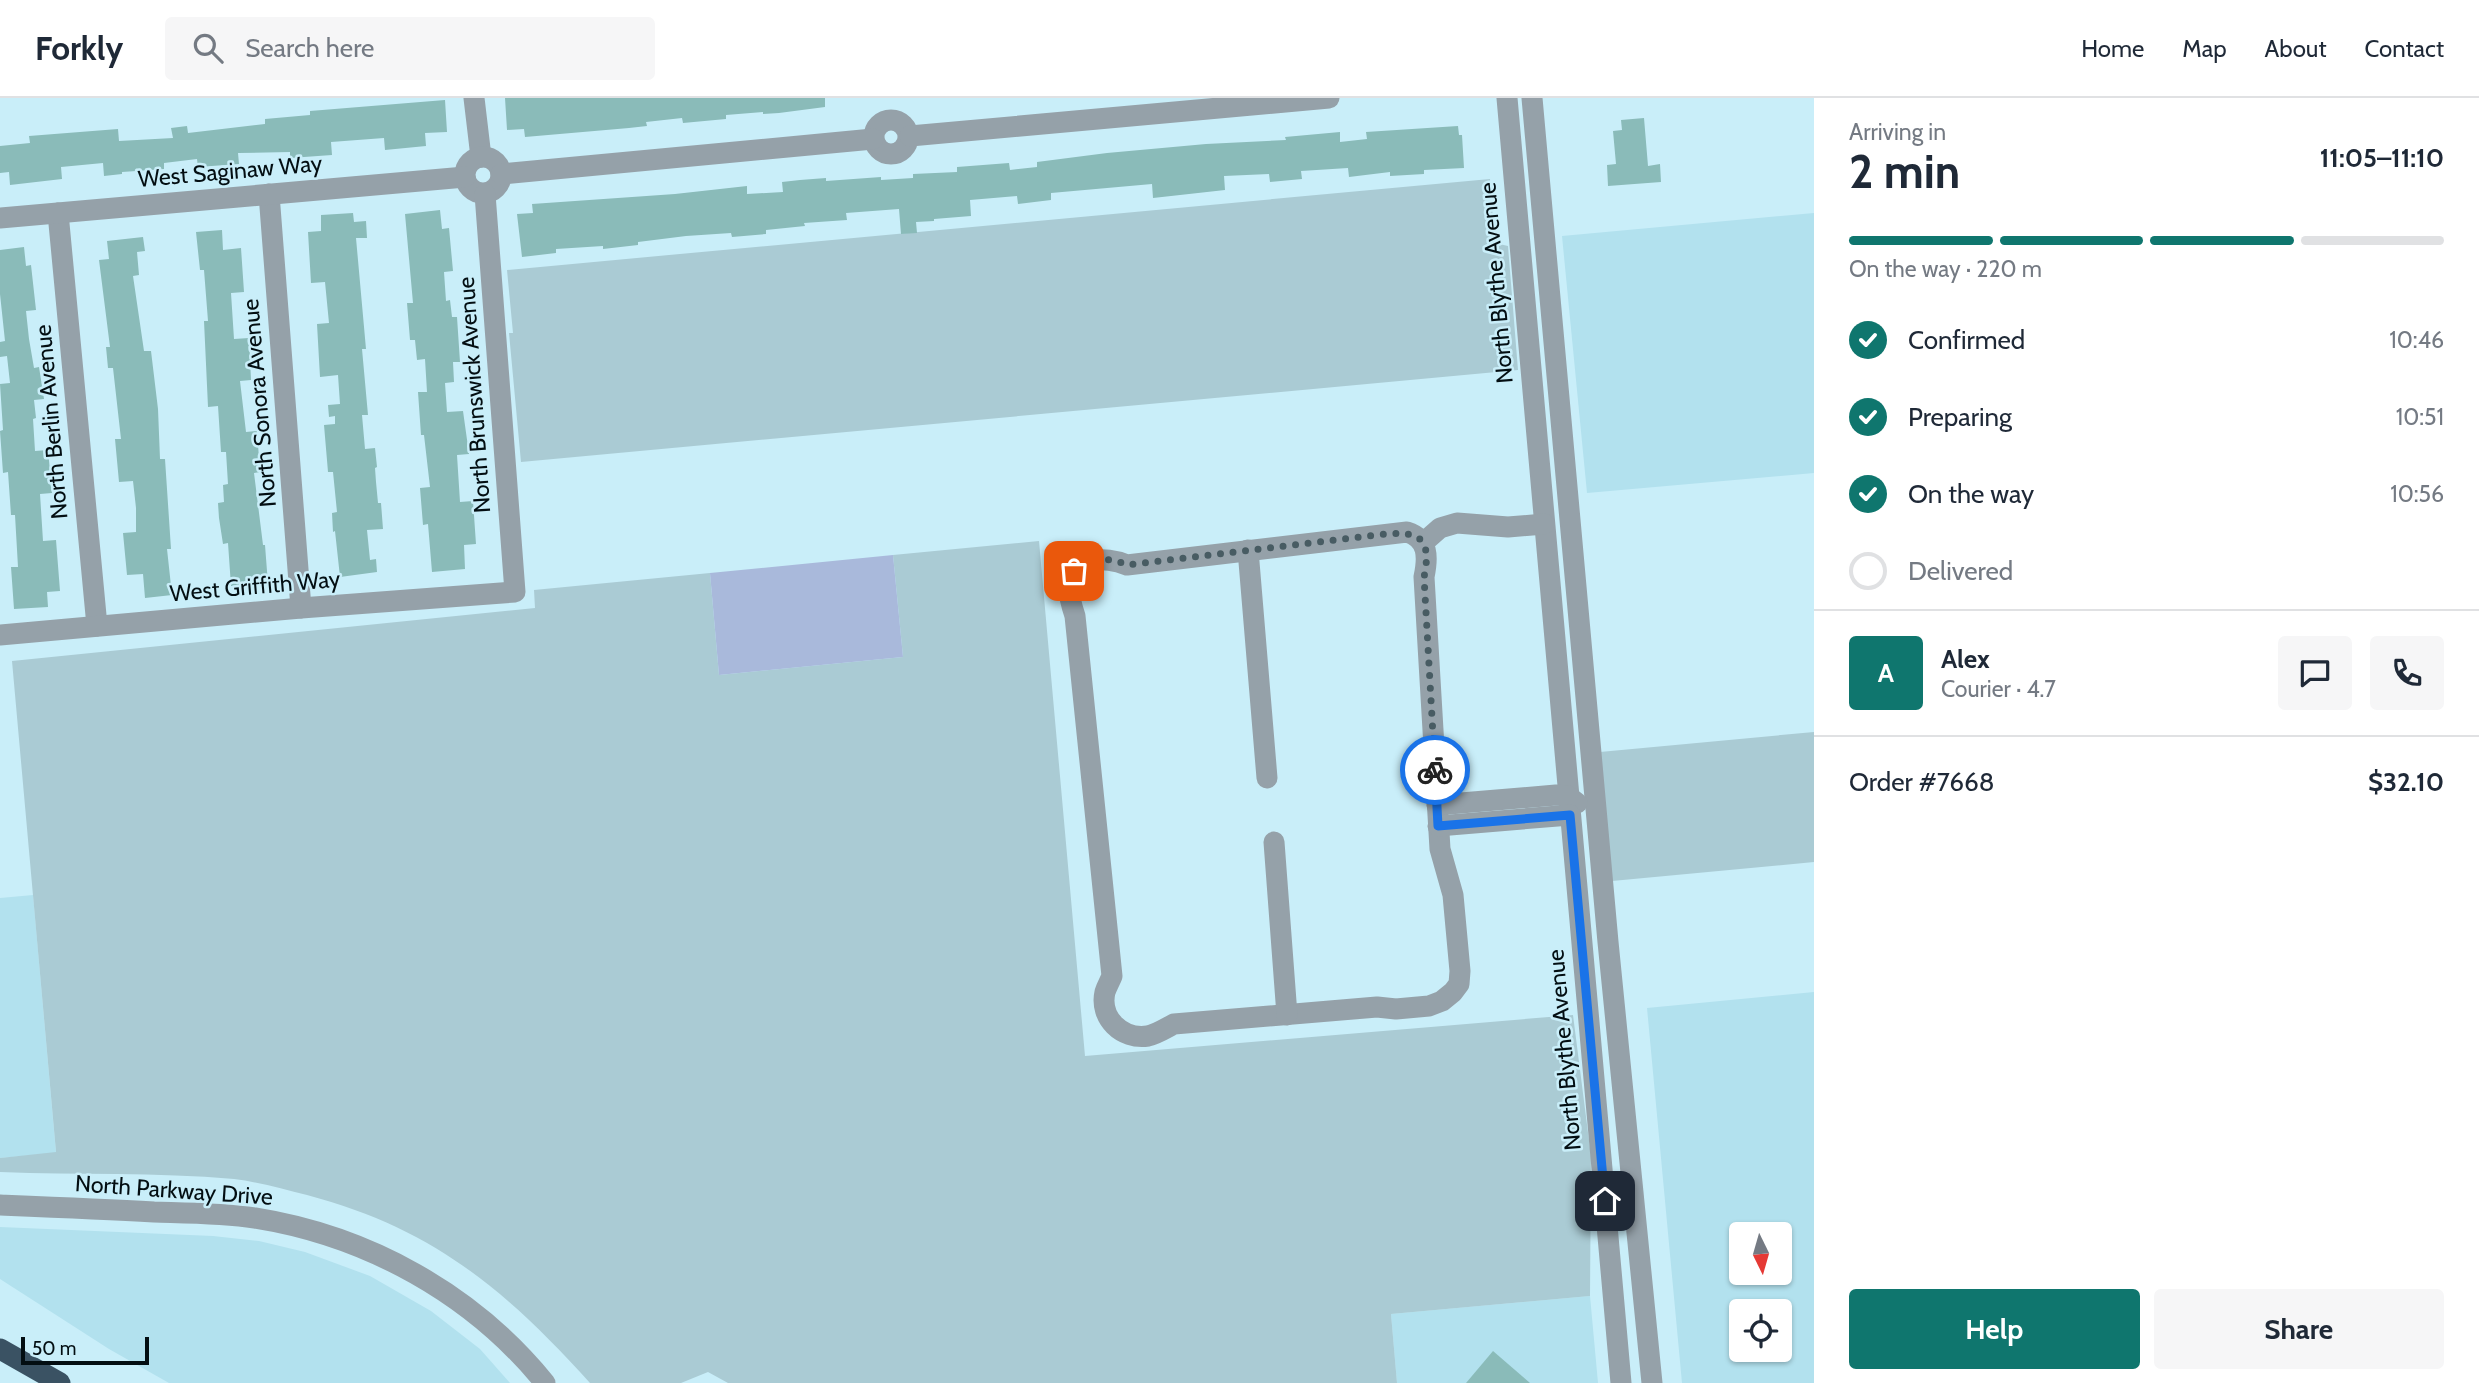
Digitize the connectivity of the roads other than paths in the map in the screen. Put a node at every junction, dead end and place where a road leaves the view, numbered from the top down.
1 (474, 98) edge
2 (886, 98) edge
3 (1329, 98) edge
4 (1507, 98) edge
5 (1522, 98) edge
6 (1532, 98) edge
7 (889, 119) junction
8 (909, 136) junction
9 (873, 139) junction
10 (481, 157) junction
11 (501, 174) junction
12 (465, 177) junction
13 (269, 194) junction
14 (485, 194) junction
15 (58, 213) junction
16 (0, 218) edge
17 (1544, 238) junction
18 (1564, 461) junction
19 (1539, 464) junction
20 (1544, 524) junction
21 (1423, 543) junction
22 (1248, 550) junction
23 (515, 592) joint
24 (301, 608) junction
25 (97, 626) junction
26 (0, 635) edge
27 (1267, 778) dead end
28 (1569, 806) junction
29 (1438, 816) junction
30 (1273, 842) dead end
31 (1608, 942) junction
32 (1287, 1015) junction
33 (0, 1205) edge
34 (0, 1349) edge
35 (60, 1383) edge
36 (545, 1383) edge
37 (1621, 1383) edge
38 (1652, 1383) edge

1 - 10 street
2 - 7 street
3 - 8 street
4 - 19 street, North Blythe Avenue
5 - 17 street, North Blythe Avenue
6 - 17 street, North Blythe Avenue
7 - 8 street
7 - 9 street
8 - 9 street
9 - 11 street
10 - 11 street
10 - 12 street
11 - 14 street
12 - 13 street, West Saginaw Way
12 - 14 street
13 - 15 street, West Saginaw Way
13 - 24 street, North Sonora Avenue
14 - 23 street, North Brunswick Avenue
15 - 16 street, West Saginaw Way
15 - 25 street, North Berlin Avenue
17 - 18 street, North Blythe Avenue
18 - 19 street
18 - 31 street, North Blythe Avenue
19 - 20 street, North Blythe Avenue
20 - 21 street
20 - 28 street, North Blythe Avenue
21 - 22 street
21 - 29 street
22 - 27 street
22 - 32 street
23 - 24 street, West Griffith Way
24 - 25 street, West Griffith Way
25 - 26 street, West Griffith Way
28 - 29 street
28 - 31 street, North Blythe Avenue
28 - 37 street, North Blythe Avenue
29 - 32 street
30 - 32 street
31 - 38 street, North Blythe Avenue
33 - 36 street, North Parkway Drive
34 - 35 highway

